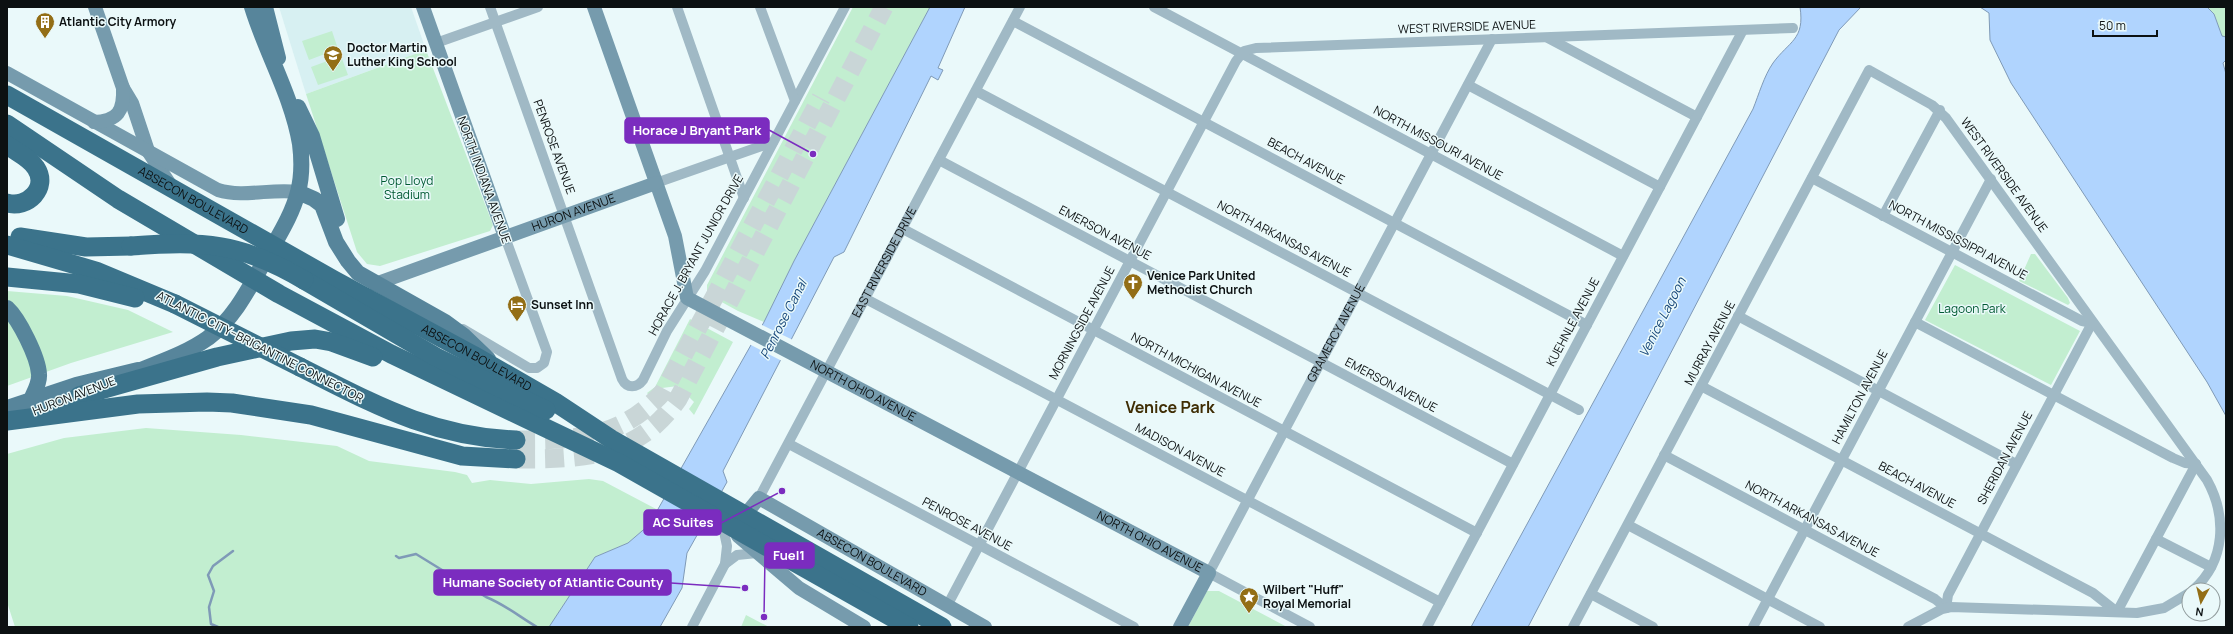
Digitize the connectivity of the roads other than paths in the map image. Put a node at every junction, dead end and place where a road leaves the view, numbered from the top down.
1 (95, 7) edge
2 (252, 7) edge
3 (265, 7) edge
4 (423, 7) edge
5 (490, 7) edge
6 (538, 7) edge
7 (594, 7) edge
8 (677, 7) edge
9 (760, 7) edge
10 (845, 7) edge
11 (1020, 7) edge
12 (1154, 7) edge
13 (1013, 21) junction
14 (495, 22) junction
15 (1793, 28) dead end
16 (1743, 30) junction
17 (1546, 37) junction
18 (1492, 39) junction
19 (436, 43) junction
20 (1242, 53) junction
21 (1869, 70) joint
22 (7, 72) edge
23 (282, 76) junction
24 (1468, 85) junction
25 (123, 88) junction
26 (976, 91) junction
27 (285, 93) junction
28 (7, 95) edge
29 (795, 101) junction
30 (1940, 110) junction
31 (1697, 117) junction
32 (94, 122) junction
33 (1204, 122) junction
34 (7, 124) edge
35 (773, 142) junction
36 (7, 145) edge
37 (148, 151) junction
38 (1431, 153) junction
39 (730, 158) junction
40 (939, 160) junction
41 (1812, 178) junction
42 (1991, 179) junction
43 (656, 183) junction
44 (1660, 187) junction
45 (172, 188) junction
46 (298, 192) junction
47 (1167, 192) junction
48 (744, 198) junction
49 (7, 203) edge
50 (564, 216) junction
51 (1883, 216) junction
52 (1394, 223) junction
53 (903, 229) junction
54 (7, 234) edge
55 (505, 237) junction
56 (7, 244) edge
57 (273, 246) junction
58 (1952, 252) junction
59 (1623, 256) junction
60 (348, 261) junction
61 (1130, 261) junction
62 (7, 268) edge
63 (7, 277) edge
64 (254, 279) junction
65 (375, 284) junction
66 (1358, 293) junction
67 (155, 294) junction
68 (687, 298) junction
69 (866, 299) junction
70 (171, 307) junction
71 (7, 308) edge
72 (1738, 316) junction
73 (445, 322) junction
74 (1915, 322) junction
75 (2092, 323) junction
76 (1587, 325) junction
77 (1093, 330) junction
78 (547, 352) joint
79 (1321, 362) junction
80 (141, 370) junction
81 (296, 370) junction
82 (500, 370) junction
83 (828, 372) junction
84 (1701, 386) junction
85 (635, 387) joint
86 (1878, 391) junction
87 (476, 394) junction
88 (1550, 395) junction
89 (2054, 395) junction
90 (79, 396) junction
91 (1056, 399) junction
92 (31, 400) junction
93 (7, 408) edge
94 (1579, 410) dead end
95 (7, 421) edge
96 (1284, 431) junction
97 (611, 439) junction
98 (516, 440) tunnel mouth
99 (788, 444) junction
100 (1664, 455) junction
101 (488, 458) junction
102 (516, 459) tunnel mouth
103 (1842, 460) junction
104 (1513, 464) junction
105 (2016, 464) junction
106 (2196, 464) junction
107 (655, 473) junction
108 (1018, 473) junction
109 (759, 498) junction
110 (1247, 500) junction
111 (733, 514) junction
112 (1628, 525) junction
113 (1805, 530) junction
114 (1477, 533) junction
115 (1980, 534) junction
116 (2156, 538) junction
117 (980, 545) junction
118 (757, 553) junction
119 (725, 564) junction
120 (2211, 567) junction
121 (1209, 573) junction
122 (2201, 582) edge
123 (1591, 594) junction
124 (1768, 599) junction
125 (2181, 599) edge
126 (1440, 602) junction
127 (947, 606) junction
128 (1946, 608) junction
129 (2117, 612) junction
130 (692, 627) edge
131 (864, 627) edge
132 (909, 627) edge
133 (942, 627) edge
134 (985, 627) edge
135 (1134, 627) edge
136 (1180, 627) edge
137 (1310, 627) edge
138 (1427, 627) edge
139 (1573, 627) edge
140 (1653, 627) edge
141 (1753, 627) edge
142 (1820, 627) edge
143 (1908, 627) edge

1 - 25 street
2 - 27 main road
3 - 23 main road
4 - 19 street, NORTH INDIANA AVENUE
5 - 14 street, PENROSE AVENUE
6 - 14 street
7 - 43 street
8 - 39 street
9 - 29 street
10 - 29 street, HORACE J. BRYANT JUNIOR DRIVE
11 - 13 street, EAST RIVERSIDE DRIVE
12 - 20 street
13 - 26 street, EAST RIVERSIDE DRIVE
13 - 33 street, BEACH AVENUE
14 - 19 street
14 - 50 street, PENROSE AVENUE
15 - 16 street, WEST RIVERSIDE AVENUE
16 - 17 street, WEST RIVERSIDE AVENUE
16 - 31 street, KUEHNLE AVENUE
17 - 18 street, WEST RIVERSIDE AVENUE
17 - 31 street
18 - 20 street, WEST RIVERSIDE AVENUE
18 - 24 street, GRAMERCY AVENUE
19 - 55 street, NORTH INDIANA AVENUE
20 - 33 street, MORNINGSIDE AVENUE
20 - 38 street, NORTH MISSOURI AVENUE
21 - 30 street, WEST RIVERSIDE AVENUE
21 - 41 street, MURRAY AVENUE
22 - 32 street, ABSECON BOULEVARD
23 - 27 main road
23 - 60 main road
24 - 38 street, GRAMERCY AVENUE
24 - 44 street
25 - 32 street
25 - 37 street
26 - 40 street, EAST RIVERSIDE DRIVE
26 - 47 street, NORTH ARKANSAS AVENUE
27 - 46 main road, HURON AVENUE
28 - 45 highway, ABSECON BOULEVARD
29 - 35 street, HORACE J. BRYANT JUNIOR DRIVE
30 - 42 street, WEST RIVERSIDE AVENUE
30 - 51 street
31 - 44 street, KUEHNLE AVENUE
32 - 37 street, ABSECON BOULEVARD
33 - 47 street, MORNINGSIDE AVENUE
33 - 52 street, BEACH AVENUE
34 - 64 highway, ABSECON BOULEVARD
35 - 39 street, HURON AVENUE
35 - 48 street, HORACE J. BRYANT JUNIOR DRIVE
36 - 49 highway
37 - 45 street
37 - 46 street, ABSECON BOULEVARD
38 - 52 street, GRAMERCY AVENUE
38 - 59 street, NORTH MISSOURI AVENUE
39 - 43 street, HURON AVENUE
39 - 48 street
40 - 53 street, EAST RIVERSIDE DRIVE
40 - 61 street, EMERSON AVENUE
41 - 51 street, NORTH MISSISSIPPI AVENUE
41 - 72 street, MURRAY AVENUE
42 - 58 street, HAMILTON AVENUE
42 - 75 street, WEST RIVERSIDE AVENUE
43 - 50 street, HURON AVENUE
43 - 68 street
44 - 59 street, KUEHNLE AVENUE
45 - 57 highway, ABSECON BOULEVARD
46 - 57 main road, HURON AVENUE
46 - 60 main road, ABSECON BOULEVARD
47 - 61 street, MORNINGSIDE AVENUE
47 - 66 street, NORTH ARKANSAS AVENUE
48 - 68 street, HORACE J. BRYANT JUNIOR DRIVE
50 - 55 street, HURON AVENUE
50 - 85 street, PENROSE AVENUE
51 - 58 street, NORTH MISSISSIPPI AVENUE
52 - 66 street, GRAMERCY AVENUE
52 - 76 street, BEACH AVENUE
53 - 69 street, EAST RIVERSIDE DRIVE
53 - 77 street, NORTH MICHIGAN AVENUE
54 - 97 highway, bridge
55 - 65 street, HURON AVENUE
55 - 78 street, NORTH INDIANA AVENUE
56 - 67 highway, ATLANTIC CITY–BRIGANTINE CONNECTOR
57 - 64 main road, HURON AVENUE
57 - 82 highway, ABSECON BOULEVARD
58 - 74 street, HAMILTON AVENUE
58 - 75 street, NORTH MISSISSIPPI AVENUE
59 - 76 street, KUEHNLE AVENUE
60 - 65 main road, ABSECON BOULEVARD
61 - 77 street, MORNINGSIDE AVENUE
61 - 79 street, EMERSON AVENUE
62 - 67 highway
63 - 70 highway
64 - 80 main road, HURON AVENUE
64 - 87 highway, ABSECON BOULEVARD
65 - 73 main road, ABSECON BOULEVARD
66 - 79 street, GRAMERCY AVENUE
66 - 88 street, NORTH ARKANSAS AVENUE
67 - 70 highway, ATLANTIC CITY–BRIGANTINE CONNECTOR
68 - 83 street, NORTH OHIO AVENUE
68 - 85 street, HORACE J. BRYANT JUNIOR DRIVE
69 - 83 street, EAST RIVERSIDE DRIVE
69 - 91 street, MADISON AVENUE
70 - 81 highway
71 - 92 main road
72 - 84 street, MURRAY AVENUE
72 - 86 street
73 - 78 street, ABSECON BOULEVARD
73 - 82 main road
74 - 86 street, HAMILTON AVENUE
74 - 89 street
75 - 89 street, SHERIDAN AVENUE
75 - 106 street, WEST RIVERSIDE AVENUE
76 - 88 street, KUEHNLE AVENUE
77 - 91 street, MORNINGSIDE AVENUE
77 - 96 street, NORTH MICHIGAN AVENUE
79 - 96 street, GRAMERCY AVENUE
79 - 104 street, EMERSON AVENUE
80 - 90 main road, HURON AVENUE
80 - 92 main road, HURON AVENUE
81 - 98 highway, ATLANTIC CITY–BRIGANTINE CONNECTOR
81 - 101 highway
82 - 97 highway, ABSECON BOULEVARD
83 - 99 street, EAST RIVERSIDE DRIVE
83 - 108 street, NORTH OHIO AVENUE
84 - 100 street, MURRAY AVENUE
84 - 103 street, BEACH AVENUE
86 - 103 street, HAMILTON AVENUE
86 - 105 street
87 - 90 highway
87 - 107 highway, ABSECON BOULEVARD
88 - 94 street, NORTH ARKANSAS AVENUE
88 - 104 street, KUEHNLE AVENUE
89 - 105 street, SHERIDAN AVENUE
89 - 106 street
90 - 95 main road, HURON AVENUE
91 - 108 street, MORNINGSIDE AVENUE
91 - 110 street, MADISON AVENUE
92 - 93 main road, HURON AVENUE
95 - 101 highway
96 - 110 street, GRAMERCY AVENUE
96 - 114 street, NORTH MICHIGAN AVENUE
97 - 107 highway, ABSECON BOULEVARD
99 - 109 street, EAST RIVERSIDE DRIVE
99 - 117 street, PENROSE AVENUE
100 - 112 street, MURRAY AVENUE
100 - 113 street, NORTH ARKANSAS AVENUE
101 - 102 highway
103 - 113 street, HAMILTON AVENUE
103 - 115 street, BEACH AVENUE
104 - 114 street, KUEHNLE AVENUE
105 - 115 street, SHERIDAN AVENUE
106 - 116 street
106 - 120 street, WEST RIVERSIDE AVENUE
107 - 111 highway, ABSECON BOULEVARD
108 - 117 street, MORNINGSIDE AVENUE
108 - 121 street, NORTH OHIO AVENUE
109 - 111 street, EAST RIVERSIDE DRIVE
109 - 127 street, ABSECON BOULEVARD
110 - 121 street, GRAMERCY AVENUE
110 - 126 street, MADISON AVENUE
111 - 118 street, ABSECON BOULEVARD
111 - 119 street
111 - 132 highway, ABSECON BOULEVARD
111 - 133 highway, ABSECON BOULEVARD
112 - 123 street, MURRAY AVENUE
112 - 124 street
113 - 124 street, HAMILTON AVENUE
113 - 128 street, NORTH ARKANSAS AVENUE
114 - 126 street, KUEHNLE AVENUE
115 - 128 street, SHERIDAN AVENUE
115 - 129 street, BEACH AVENUE
116 - 120 street
116 - 129 street
117 - 127 street, MORNINGSIDE AVENUE
117 - 135 street, PENROSE AVENUE
118 - 119 street
118 - 131 street, ABSECON BOULEVARD
119 - 130 street
120 - 122 street, WEST RIVERSIDE AVENUE
121 - 136 street, GRAMERCY AVENUE
121 - 137 street, NORTH OHIO AVENUE
123 - 139 street, MURRAY AVENUE
123 - 140 street
124 - 141 street, HAMILTON AVENUE
124 - 142 street
125 - 129 street
126 - 138 street, KUEHNLE AVENUE
127 - 134 street, ABSECON BOULEVARD
128 - 129 street
128 - 143 street

